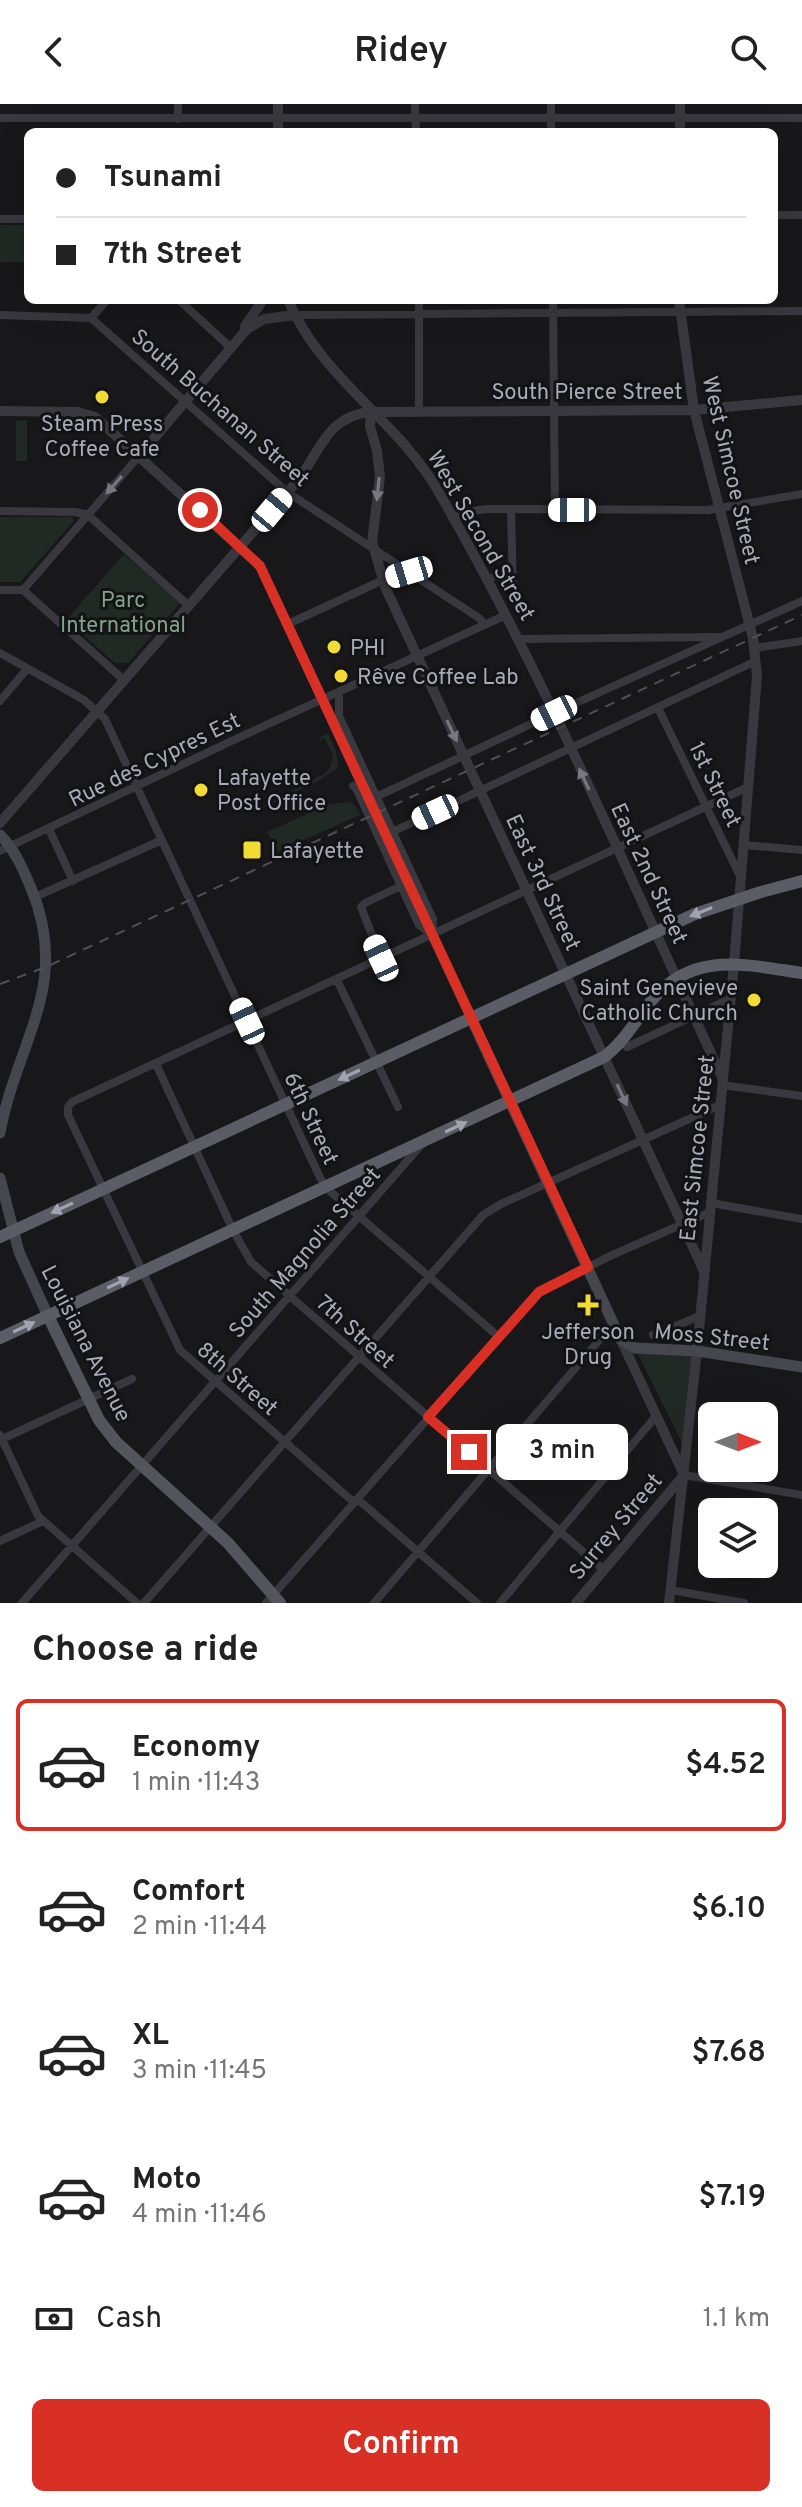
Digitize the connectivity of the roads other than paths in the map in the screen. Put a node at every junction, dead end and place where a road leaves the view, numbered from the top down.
1 (178, 104) edge
2 (278, 104) edge
3 (415, 104) edge
4 (551, 104) edge
5 (680, 104) edge
6 (278, 117) junction
7 (415, 117) junction
8 (680, 117) junction
9 (0, 118) edge
10 (551, 118) junction
11 (802, 118) edge
12 (178, 119) junction
13 (278, 128) edge
14 (416, 128) edge
15 (551, 128) edge
16 (680, 128) edge
17 (778, 215) edge
18 (802, 215) edge
19 (0, 219) edge
20 (24, 219) edge
21 (103, 304) edge
22 (183, 304) edge
23 (260, 304) edge
24 (290, 304) edge
25 (419, 304) edge
26 (553, 304) edge
27 (679, 304) edge
28 (802, 311) edge
29 (554, 312) junction
30 (680, 313) junction
31 (419, 314) junction
32 (0, 315) edge
33 (295, 315) junction
34 (91, 318) junction
35 (230, 347) junction
36 (802, 400) edge
37 (185, 402) junction
38 (694, 410) junction
39 (0, 411) edge
40 (371, 412) junction
41 (419, 412) junction
42 (554, 413) junction
43 (139, 456) junction
44 (287, 492) junction
45 (802, 494) edge
46 (719, 509) junction
47 (511, 510) junction
48 (555, 510) junction
49 (0, 511) edge
50 (88, 515) junction
51 (452, 518) junction
52 (240, 547) junction
53 (373, 549) junction
54 (512, 568) junction
55 (409, 572) junction
56 (383, 580) junction
57 (487, 580) junction
58 (0, 590) edge
59 (23, 590) junction
60 (513, 591) dead end
61 (802, 601) edge
62 (189, 606) junction
63 (506, 615) junction
64 (288, 624) junction
65 (485, 625) junction
66 (750, 626) junction
67 (725, 637) junction
68 (518, 639) junction
69 (802, 641) edge
70 (755, 648) junction
71 (0, 653) edge
72 (418, 657) junction
73 (756, 661) junction
74 (27, 669) junction
75 (124, 680) junction
76 (339, 692) junction
77 (323, 699) junction
78 (0, 701) edge
79 (658, 708) junction
80 (98, 710) junction
81 (554, 713) junction
82 (560, 729) joint
83 (570, 749) junction
84 (464, 756) junction
85 (353, 786) dead end
86 (138, 787) junction
87 (748, 787) junction
88 (480, 792) junction
89 (376, 797) junction
90 (707, 806) junction
91 (0, 823) edge
92 (49, 829) junction
93 (392, 832) junction
94 (0, 835) edge
95 (162, 840) junction
96 (744, 845) junction
97 (616, 847) junction
98 (5, 849) edge
99 (802, 850) edge
100 (741, 877) junction
101 (73, 881) junction
102 (802, 881) edge
103 (401, 886) junction
104 (526, 891) junction
105 (35, 897) junction
106 (739, 898) junction
107 (655, 932) junction
108 (431, 935) junction
109 (381, 958) junction
110 (734, 964) junction
111 (802, 973) edge
112 (565, 974) junction
113 (677, 978) junction
114 (337, 980) junction
115 (730, 999) junction
116 (693, 1016) junction
117 (471, 1018) junction
118 (247, 1021) junction
119 (627, 1047) dead end
120 (604, 1057) junction
121 (377, 1063) junction
122 (156, 1064) junction
123 (722, 1082) junction
124 (802, 1096) edge
125 (510, 1101) junction
126 (285, 1105) junction
127 (720, 1105) junction
128 (398, 1107) dead end
129 (0, 1133) edge
130 (424, 1141) junction
131 (643, 1141) junction
132 (194, 1147) junction
133 (0, 1178) edge
134 (549, 1183) junction
135 (324, 1186) junction
136 (103, 1189) junction
137 (710, 1207) junction
138 (360, 1215) junction
139 (802, 1219) edge
140 (682, 1225) junction
141 (233, 1230) junction
142 (13, 1232) junction
143 (0, 1237) edge
144 (588, 1267) junction
145 (142, 1272) junction
146 (704, 1272) junction
147 (429, 1275) junction
148 (290, 1296) junction
149 (48, 1316) junction
150 (700, 1316) junction
151 (614, 1323) junction
152 (653, 1335) dead end
153 (499, 1337) junction
154 (0, 1338) edge
155 (621, 1340) junction
156 (697, 1351) junction
157 (358, 1358) junction
158 (802, 1367) edge
159 (132, 1379) dead end
160 (215, 1382) junction
161 (88, 1398) junction
162 (656, 1416) junction
163 (428, 1417) junction
164 (1, 1438) edge
165 (284, 1442) junction
166 (141, 1466) junction
167 (489, 1470) junction
168 (684, 1475) junction
169 (802, 1495) edge
170 (355, 1500) junction
171 (43, 1521) junction
172 (210, 1527) junction
173 (560, 1533) junction
174 (0, 1541) edge
175 (71, 1547) junction
176 (418, 1551) junction
177 (604, 1570) junction
178 (671, 1590) junction
179 (273, 1600) edge
180 (22, 1603) edge
181 (137, 1603) edge
182 (144, 1603) edge
183 (374, 1603) edge
184 (477, 1603) edge
185 (500, 1603) edge
186 (576, 1603) edge
187 (669, 1603) edge
188 (744, 1603) edge

1 - 12 street
2 - 6 street
3 - 7 street
4 - 10 street
5 - 8 street
6 - 7 street
6 - 12 street
6 - 13 street
7 - 10 street
7 - 14 street
8 - 10 street
8 - 11 street
8 - 16 street
9 - 12 street
10 - 15 street
17 - 18 street
19 - 20 street
21 - 34 street
22 - 35 street
23 - 35 street
24 - 33 street, West Second Street
25 - 31 street
26 - 29 street
27 - 30 street, West Simcoe Street
28 - 30 street
29 - 30 street
29 - 31 street
29 - 42 street
30 - 38 street, West Simcoe Street
31 - 33 street
31 - 41 street
32 - 34 street
33 - 35 street
33 - 40 street, West Second Street
34 - 37 street, South Buchanan Street
35 - 37 street
36 - 38 street, South Pierce Street
37 - 43 street
37 - 44 street, South Buchanan Street
38 - 42 street, South Pierce Street
38 - 46 street, West Simcoe Street
39 - 43 street
40 - 41 street, South Pierce Street
40 - 44 street
40 - 51 street, West Second Street
40 -> 53 street
41 - 42 street, South Pierce Street
42 - 48 street
43 -> 50 street
43 - 52 street
44 - 52 street
44 - 53 street, South Buchanan Street
45 - 46 street
46 - 48 street
46 - 66 street, West Simcoe Street
47 - 48 street
47 - 51 street
47 - 54 street
49 - 50 street
50 - 59 street
50 - 62 street
51 - 57 street, West Second Street
52 - 62 street
52 - 64 street
53 - 55 street, South Buchanan Street
53 - 56 street, East 3rd Street
54 - 57 street
54 - 60 street
55 - 56 street
55 - 65 street, South Buchanan Street
56 - 64 street
56 - 72 street, East 3rd Street
57 - 63 street, West Second Street
58 - 59 street
59 - 75 street
61 - 66 street
62 - 75 street
63 - 65 street, Rue des Cypres Est
63 - 68 street, West Second Street
64 - 77 street
65 - 72 street, Rue des Cypres Est
66 - 67 street
66 - 70 street, West Simcoe Street
67 - 68 street
67 - 81 street
68 - 81 street, West Second Street
69 - 70 street
70 - 73 street, East Simcoe Street
71 - 74 street
72 - 76 street, Rue des Cypres Est
72 -> 84 street, East 3rd Street
73 - 79 street
73 - 87 street, East Simcoe Street
74 - 78 street
74 - 80 street
75 - 80 street
76 - 77 street, Rue des Cypres Est
76 - 89 street
77 - 86 street, Rue des Cypres Est
77 - 108 street
79 - 83 street
79 - 90 street, 1st Street
80 - 86 street, 6th Street
80 - 91 street
81 - 82 street, West Second Street
81 - 84 street
82 - 83 street, East 2nd Street
83 - 88 street
97 -> 83 street, East 2nd Street
84 - 88 street, East 3rd Street
84 - 89 street
85 - 103 street
86 - 92 street, Rue des Cypres Est
86 - 95 street, 6th Street
87 - 90 street
87 - 96 street, East Simcoe Street
88 - 93 street
88 - 104 street, East 3rd Street
89 - 93 street
90 - 97 street
90 - 100 street, 1st Street
92 - 98 street, Rue des Cypres Est
92 - 101 street
93 - 108 street
94 - 98 main road
95 - 101 street
95 - 118 street, 6th Street
96 - 99 street
96 - 100 street, East Simcoe Street
97 - 104 street
97 - 107 street, East 2nd Street
98 - 105 main road
100 - 106 street, East Simcoe Street
101 - 105 street
102 - 106 highway
103 - 108 street
103 - 109 street
104 - 108 street
104 - 112 street, East 3rd Street
105 - 129 main road
106 -> 107 highway
106 - 110 street, East Simcoe Street
107 - 112 highway
107 - 113 street, East 2nd Street
108 - 109 street
108 - 117 street
109 - 114 street
110 - 111 highway
110 - 113 highway
110 - 115 street, East Simcoe Street
112 - 117 highway
112 - 120 street, East 3rd Street
113 - 116 street, East 2nd Street
113 - 120 highway
114 - 118 street
114 - 121 street
115 - 116 street
115 - 123 street, East Simcoe Street
116 - 119 street
116 - 123 street, East 2nd Street
117 - 121 highway
117 - 125 main road
118 - 122 street
118 - 126 street, 6th Street
120 - 125 highway
120 -> 131 street, East 3rd Street
121 -> 126 highway
121 - 128 street
122 - 132 street, 7th Street
122 - 136 street, 8th Street
123 - 124 street
123 - 127 street, East Simcoe Street
130 -> 125 highway
125 - 134 main road
126 - 132 highway
126 - 135 street, 6th Street
127 - 131 street
127 - 137 street, East Simcoe Street
130 - 135 highway
130 - 138 street, South Magnolia Street
131 - 134 street
131 - 140 street, East 3rd Street
132 - 136 highway
132 - 141 street, 7th Street
133 - 142 main road, Louisiana Avenue
134 - 144 main road
134 - 147 street
135 - 138 street, 6th Street
135 - 141 highway
136 -> 142 highway
136 - 145 street, 8th Street
137 - 139 street
137 - 140 street
137 - 146 street, East Simcoe Street
138 - 147 street, 6th Street
138 - 148 street, South Magnolia Street
140 - 144 street
140 - 146 street, East 3rd Street
141 - 145 highway
141 - 148 street, 7th Street
142 - 143 highway
142 - 149 main road, Louisiana Avenue
144 - 151 main road
144 - 153 street
149 -> 145 highway
145 - 160 street, 8th Street
146 - 150 street, East Simcoe Street
147 - 153 street, 6th Street
147 - 157 street
148 - 157 street, 7th Street
148 - 160 street, South Magnolia Street
154 -> 149 highway
149 - 161 main road, Louisiana Avenue
150 - 152 street
150 - 156 street, East Simcoe Street
151 - 155 main road
151 - 167 street
153 - 163 street
155 - 156 main road, Moss Street
155 - 162 street
156 - 158 main road, Moss Street
156 - 168 street, East Simcoe Street
157 - 163 street, 7th Street
157 - 165 street
159 - 161 street
160 - 165 street, 8th Street
160 - 166 street, South Magnolia Street
161 - 164 street
161 - 166 main road, Louisiana Avenue
162 - 168 street
162 - 173 street
163 - 167 street, 7th Street
163 - 170 street
164 - 171 street
165 - 170 street, 8th Street
165 - 172 street
166 - 172 main road, Louisiana Avenue
166 - 175 street, South Magnolia Street
167 - 173 street, 7th Street
167 - 176 street
168 - 169 street
168 - 177 street, Surrey Street
168 - 178 street, East Simcoe Street
170 - 176 street, 8th Street
170 - 179 street
171 - 174 street
171 - 175 street
172 - 179 main road, Louisiana Avenue
172 - 182 street
173 - 177 street, 7th Street
173 - 185 street
175 - 180 street, South Magnolia Street
175 - 181 street
176 - 183 street
176 - 184 street, 8th Street
177 - 186 street, Surrey Street
178 - 187 street, East Simcoe Street
178 - 188 street

